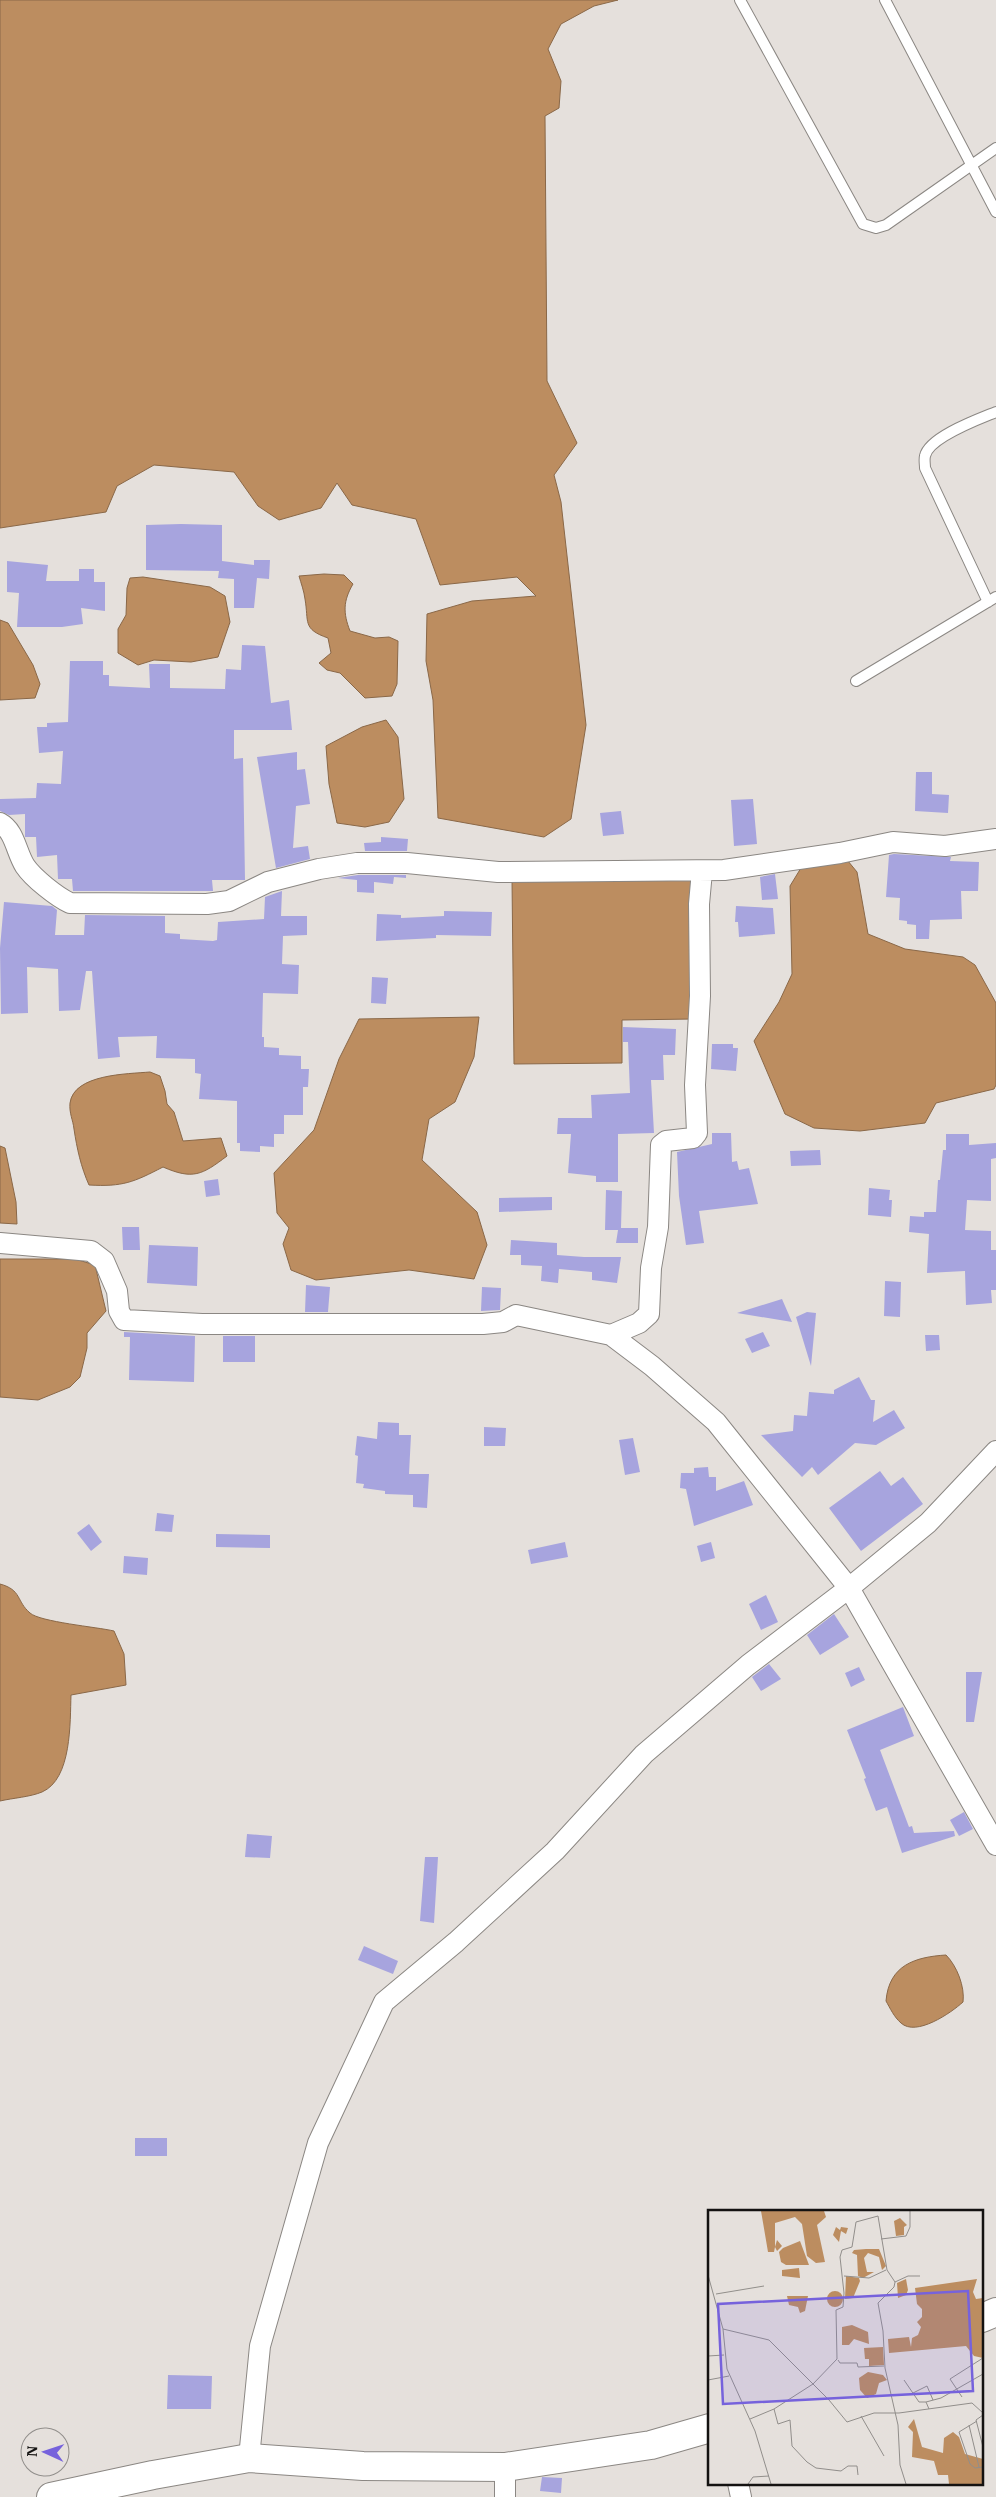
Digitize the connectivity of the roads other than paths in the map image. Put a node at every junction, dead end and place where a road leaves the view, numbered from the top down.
1 (740, 0) edge
2 (885, 0) edge
3 (996, 148) edge
4 (971, 164) junction
5 (996, 212) edge
6 (996, 412) edge
7 (992, 599) edge
8 (856, 681) dead end
9 (0, 823) edge
10 (996, 839) edge
11 (702, 871) junction
12 (0, 1243) edge
13 (611, 1335) junction
14 (996, 1451) edge
15 (848, 1588) junction
16 (996, 1845) edge
17 (996, 2312) edge
18 (984, 2317) edge
19 (708, 2429) edge
20 (249, 2458) junction
21 (505, 2467) junction
22 (738, 2484) edge
23 (51, 2497) edge
24 (505, 2497) edge
25 (741, 2497) edge

1 - 4 lane
2 - 4 lane
3 - 4 lane
4 - 5 lane
6 - 7 lane
7 - 8 lane
9 - 11 street
10 - 11 street
11 - 13 street
12 - 13 street
13 - 15 street
14 - 15 street
15 - 16 street
15 - 20 street
17 - 18 street
19 - 21 street
20 - 21 street
20 - 23 street
21 - 24 street
22 - 25 street

